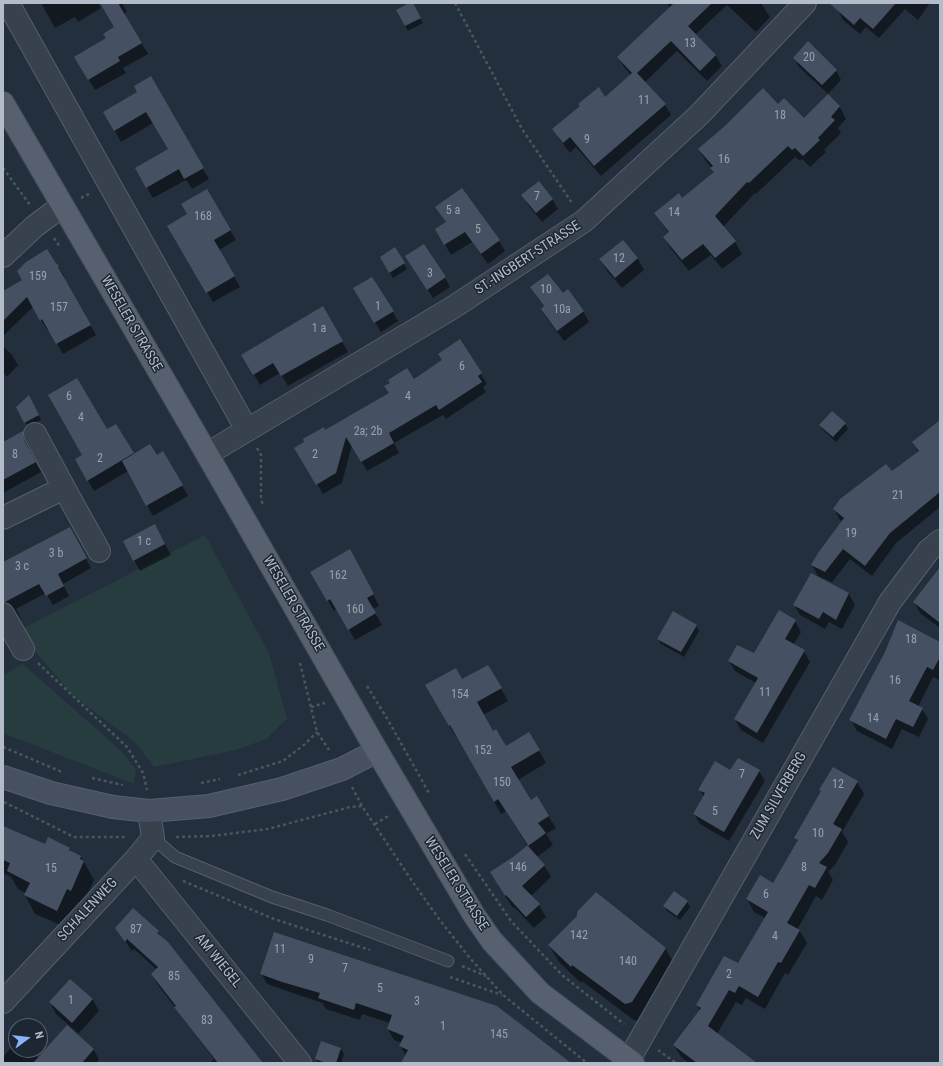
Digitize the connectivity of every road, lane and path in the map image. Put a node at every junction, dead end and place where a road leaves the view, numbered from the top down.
1 (8, 3) edge
2 (455, 3) edge
3 (804, 3) edge
4 (3, 103) edge
5 (110, 185) junction
6 (62, 206) junction
7 (584, 221) junction
8 (3, 256) edge
9 (247, 430) junction
10 (35, 434) dead end
11 (206, 454) junction
12 (64, 488) junction
13 (264, 512) dead end
14 (3, 518) edge
15 (940, 541) edge
16 (98, 551) dead end
17 (3, 614) edge
18 (23, 649) joint
19 (367, 686) dead end
20 (317, 732) dead end
21 (3, 747) edge
22 (377, 751) junction
23 (64, 772) dead end
24 (238, 776) dead end
25 (3, 777) edge
26 (85, 777) dead end
27 (224, 778) dead end
28 (197, 784) dead end
29 (127, 786) dead end
30 (147, 787) junction
31 (154, 787) dead end
32 (140, 788) dead end
33 (433, 799) dead end
34 (3, 801) edge
35 (149, 811) junction
36 (153, 838) junction
37 (462, 850) dead end
38 (136, 859) junction
39 (151, 877) junction
40 (374, 952) dead end
41 (448, 960) joint
42 (486, 976) junction
43 (450, 977) dead end
44 (503, 995) junction
45 (3, 1002) edge
46 (641, 1038) junction
47 (630, 1062) edge
48 (300, 1063) edge
49 (586, 1063) edge

1 - 5 street
2 - 7 path
3 - 7 street, ST.-INGBERT-STRASSE
4 - 6 main road, WESELER STRASSE
5 - 6 path
5 - 9 street
6 - 8 street
6 - 11 main road, WESELER STRASSE
7 - 9 street, ST.-INGBERT-STRASSE
9 - 11 street, ST.-INGBERT-STRASSE
9 - 13 path
10 - 12 street
11 - 22 main road, WESELER STRASSE
12 - 14 street
12 - 16 street
15 - 46 street, ZUM SILVERBERG
17 - 18 street
18 - 30 path
19 - 33 path
20 - 24 path
21 - 23 path
22 - 35 main road
22 - 47 main road, WESELER STRASSE
25 - 35 main road
26 - 29 path
27 - 28 path
30 - 31 path
30 - 32 path
30 - 35 path
34 - 36 path
35 - 36 street
36 - 38 street, SCHALENWEG
36 - 41 lane
36 - 42 path
37 - 46 path
38 - 39 street, AM WIEGEL
38 - 45 street, SCHALENWEG
39 - 40 path
39 - 48 street, AM WIEGEL
41 - 42 path
42 - 44 path
43 - 44 path
44 - 49 path
46 - 47 street, ZUM SILVERBERG

